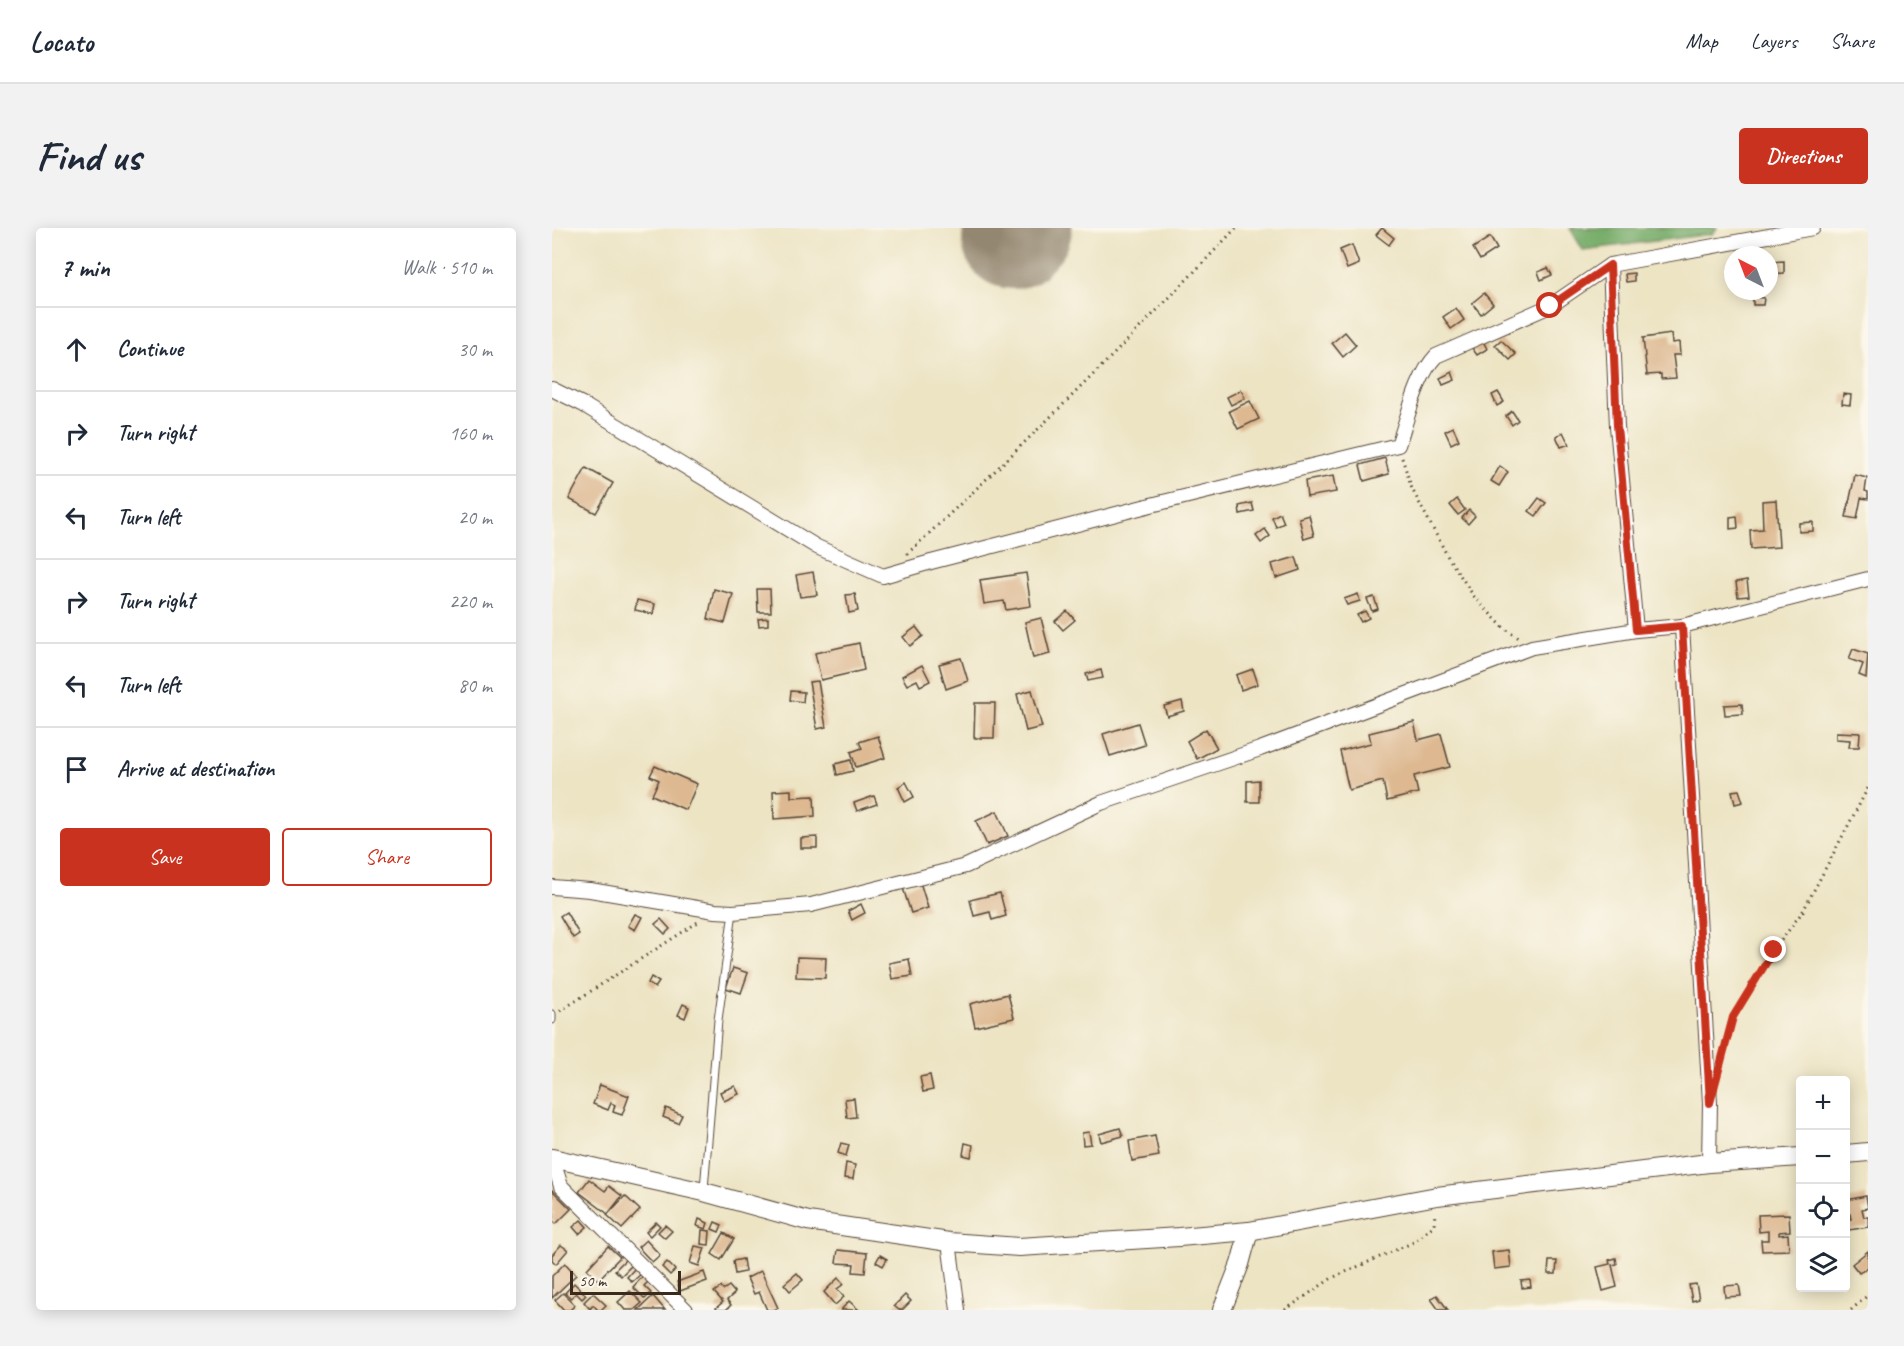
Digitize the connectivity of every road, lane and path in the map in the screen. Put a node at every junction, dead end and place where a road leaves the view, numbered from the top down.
1 (1236, 228) edge
2 (1813, 228) edge
3 (1610, 265) junction
4 (552, 389) edge
5 (1398, 445) junction
6 (883, 576) junction
7 (1868, 579) edge
8 (1682, 626) junction
9 (1636, 630) junction
10 (1532, 647) junction
11 (1868, 788) edge
12 (552, 887) edge
13 (715, 911) junction
14 (733, 912) junction
15 (552, 1017) edge
16 (1722, 1060) dead end
17 (1868, 1152) edge
18 (1850, 1154) edge
19 (1796, 1157) edge
20 (552, 1158) edge
21 (1709, 1163) junction
22 (704, 1192) junction
23 (1437, 1196) junction
24 (1249, 1231) junction
25 (949, 1242) junction
26 (1868, 1295) edge
27 (686, 1310) edge
28 (958, 1310) edge
29 (1222, 1310) edge
30 (1286, 1310) edge
31 (1851, 1310) edge

1 - 6 path
2 - 3 street
3 - 5 street
3 - 9 street
4 - 6 street
5 - 6 street
5 - 10 path
7 - 8 street
8 - 9 street
8 - 21 street
9 - 10 street
10 - 14 street
11 - 16 path
12 - 13 street
13 - 14 street
13 - 15 path
14 - 22 lane
17 - 18 main road
19 - 21 main road
20 - 22 main road
20 - 27 street
21 - 23 main road
22 - 25 main road
23 - 24 main road
23 - 30 path
24 - 25 main road
24 - 29 main road
25 - 28 street
26 - 31 path

